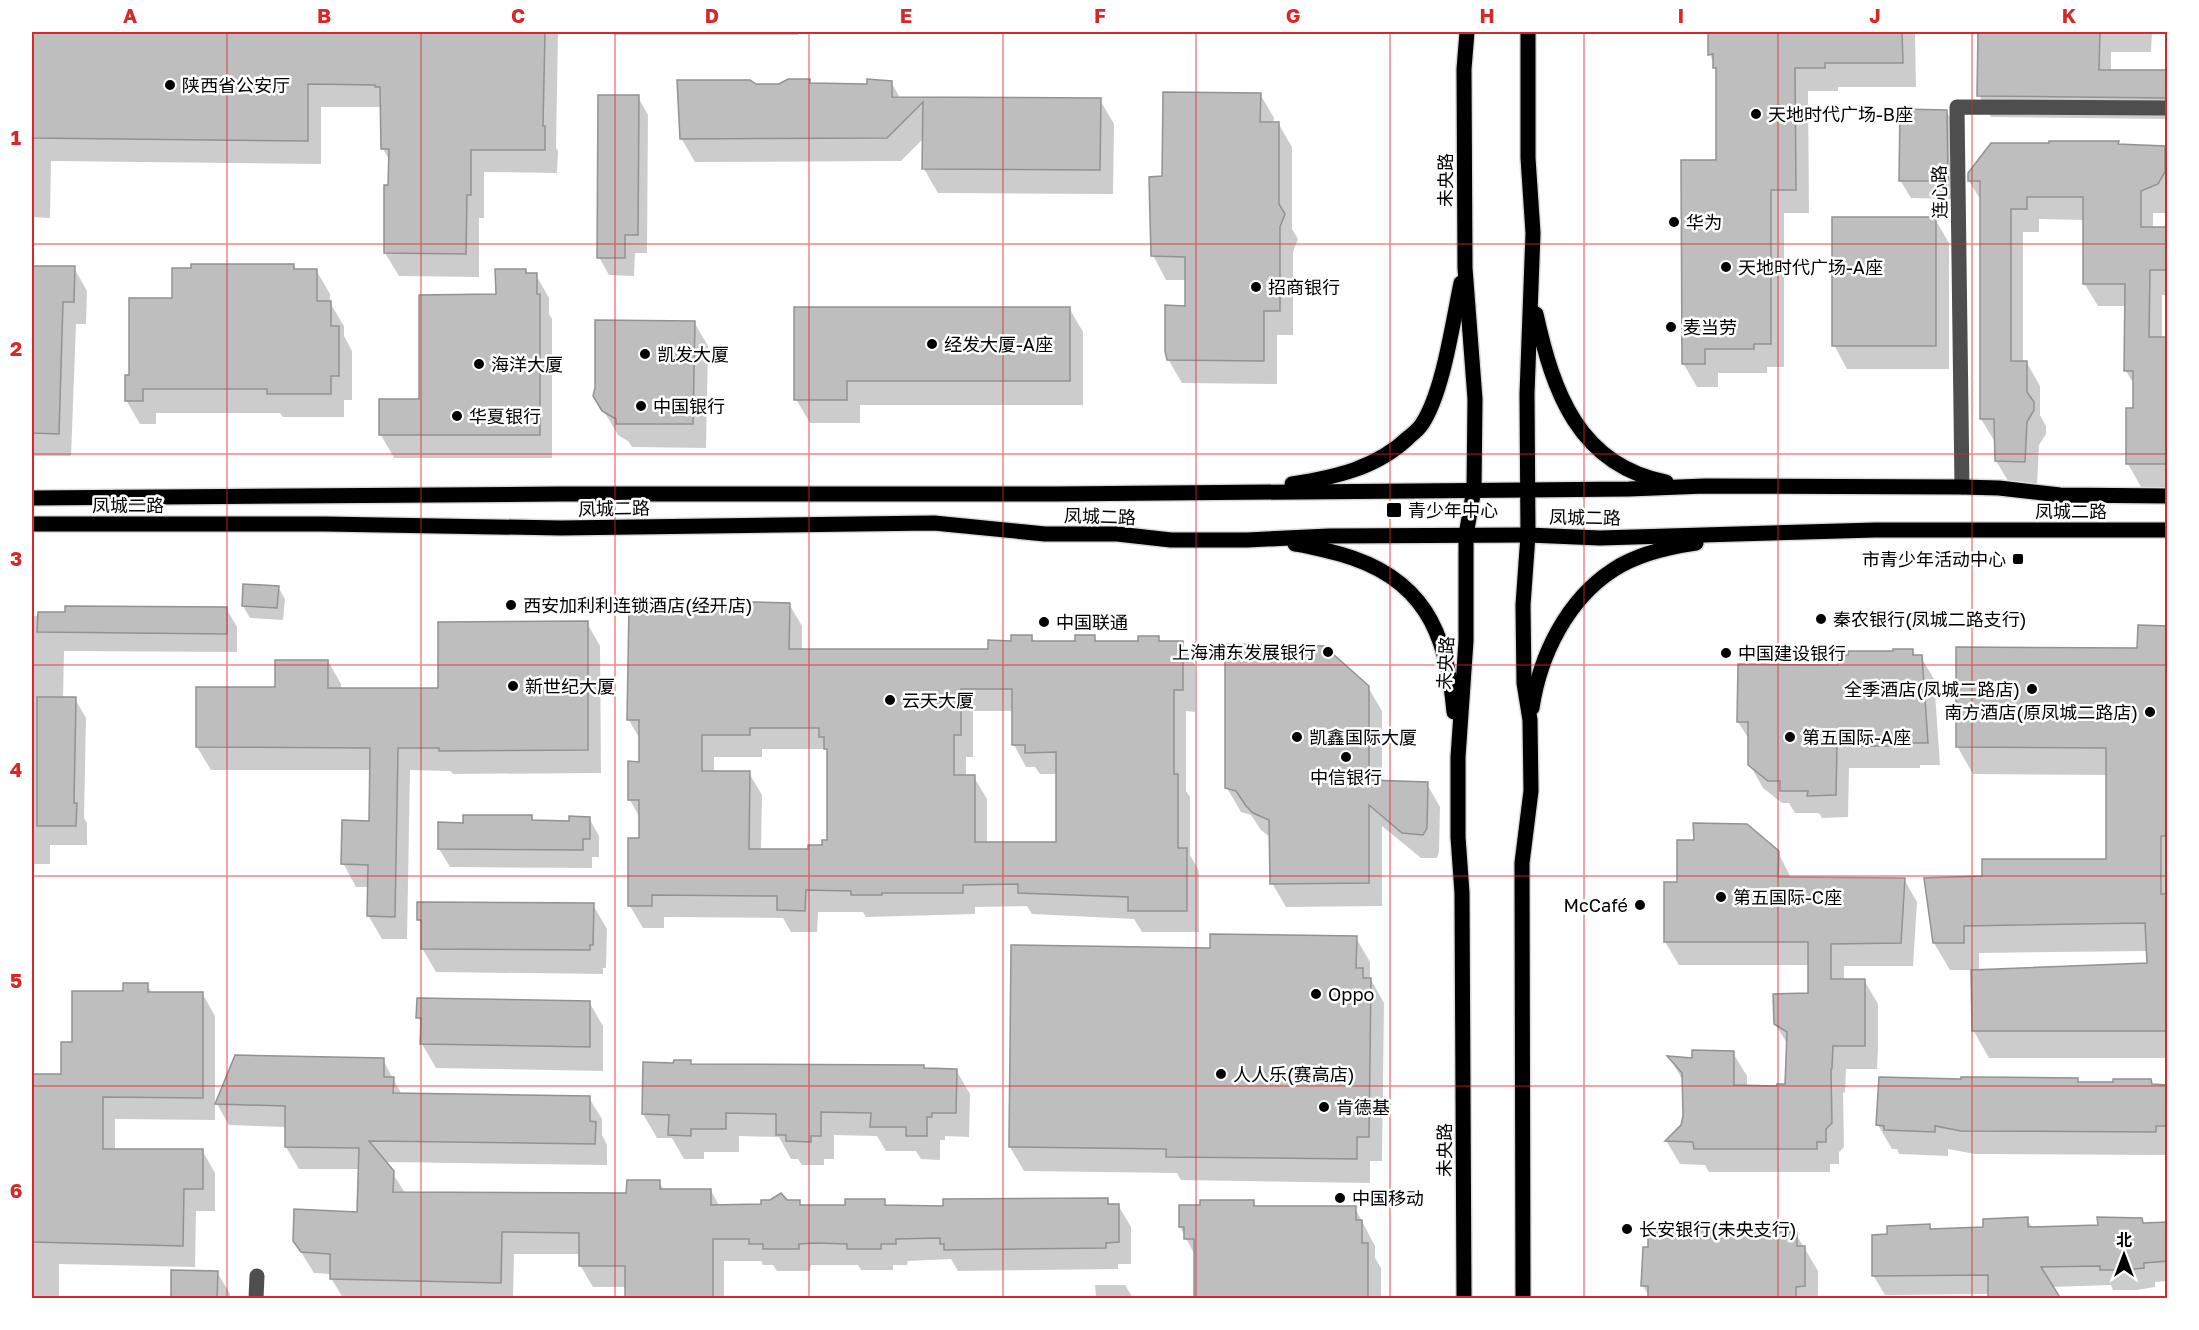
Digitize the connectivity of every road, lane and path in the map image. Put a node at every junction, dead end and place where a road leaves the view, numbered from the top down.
1 (1467, 32) edge
2 (1528, 32) edge
3 (2168, 108) edge
4 (1465, 268) junction
5 (1532, 294) junction
6 (1705, 486) junction
7 (1962, 487) junction
8 (1474, 489) junction
9 (1526, 489) junction
10 (1239, 492) junction
11 (2168, 496) edge
12 (32, 498) edge
13 (32, 524) edge
14 (2168, 530) edge
15 (1756, 533) junction
16 (1466, 535) junction
17 (1528, 535) junction
18 (1247, 540) junction
19 (1530, 720) junction
20 (1458, 757) junction
21 (256, 1276) dead end
22 (256, 1299) edge
23 (1464, 1299) edge
24 (1523, 1299) edge

1 - 4 main road, 未央路
2 - 5 main road
3 - 7 street, 连心路
4 - 8 main road, 未央路
4 - 10 main road
5 - 6 main road
5 - 9 main road
6 - 7 main road, 凤城二路
6 - 9 main road, 凤城二路
7 - 11 main road, 凤城二路
8 - 9 main road, 凤城二路
8 - 10 main road, 凤城二路
8 - 16 main road, 未央路
9 - 17 main road
10 - 12 main road, 凤城二路
13 - 18 main road, 凤城二路
14 - 15 main road, 凤城二路
15 - 17 main road, 凤城二路
15 - 19 main road
16 - 17 main road, 凤城二路
16 - 18 main road, 凤城二路
16 - 20 main road, 未央路
17 - 19 main road
18 - 20 main road
19 - 24 main road
20 - 23 main road, 未央路
21 - 22 street

